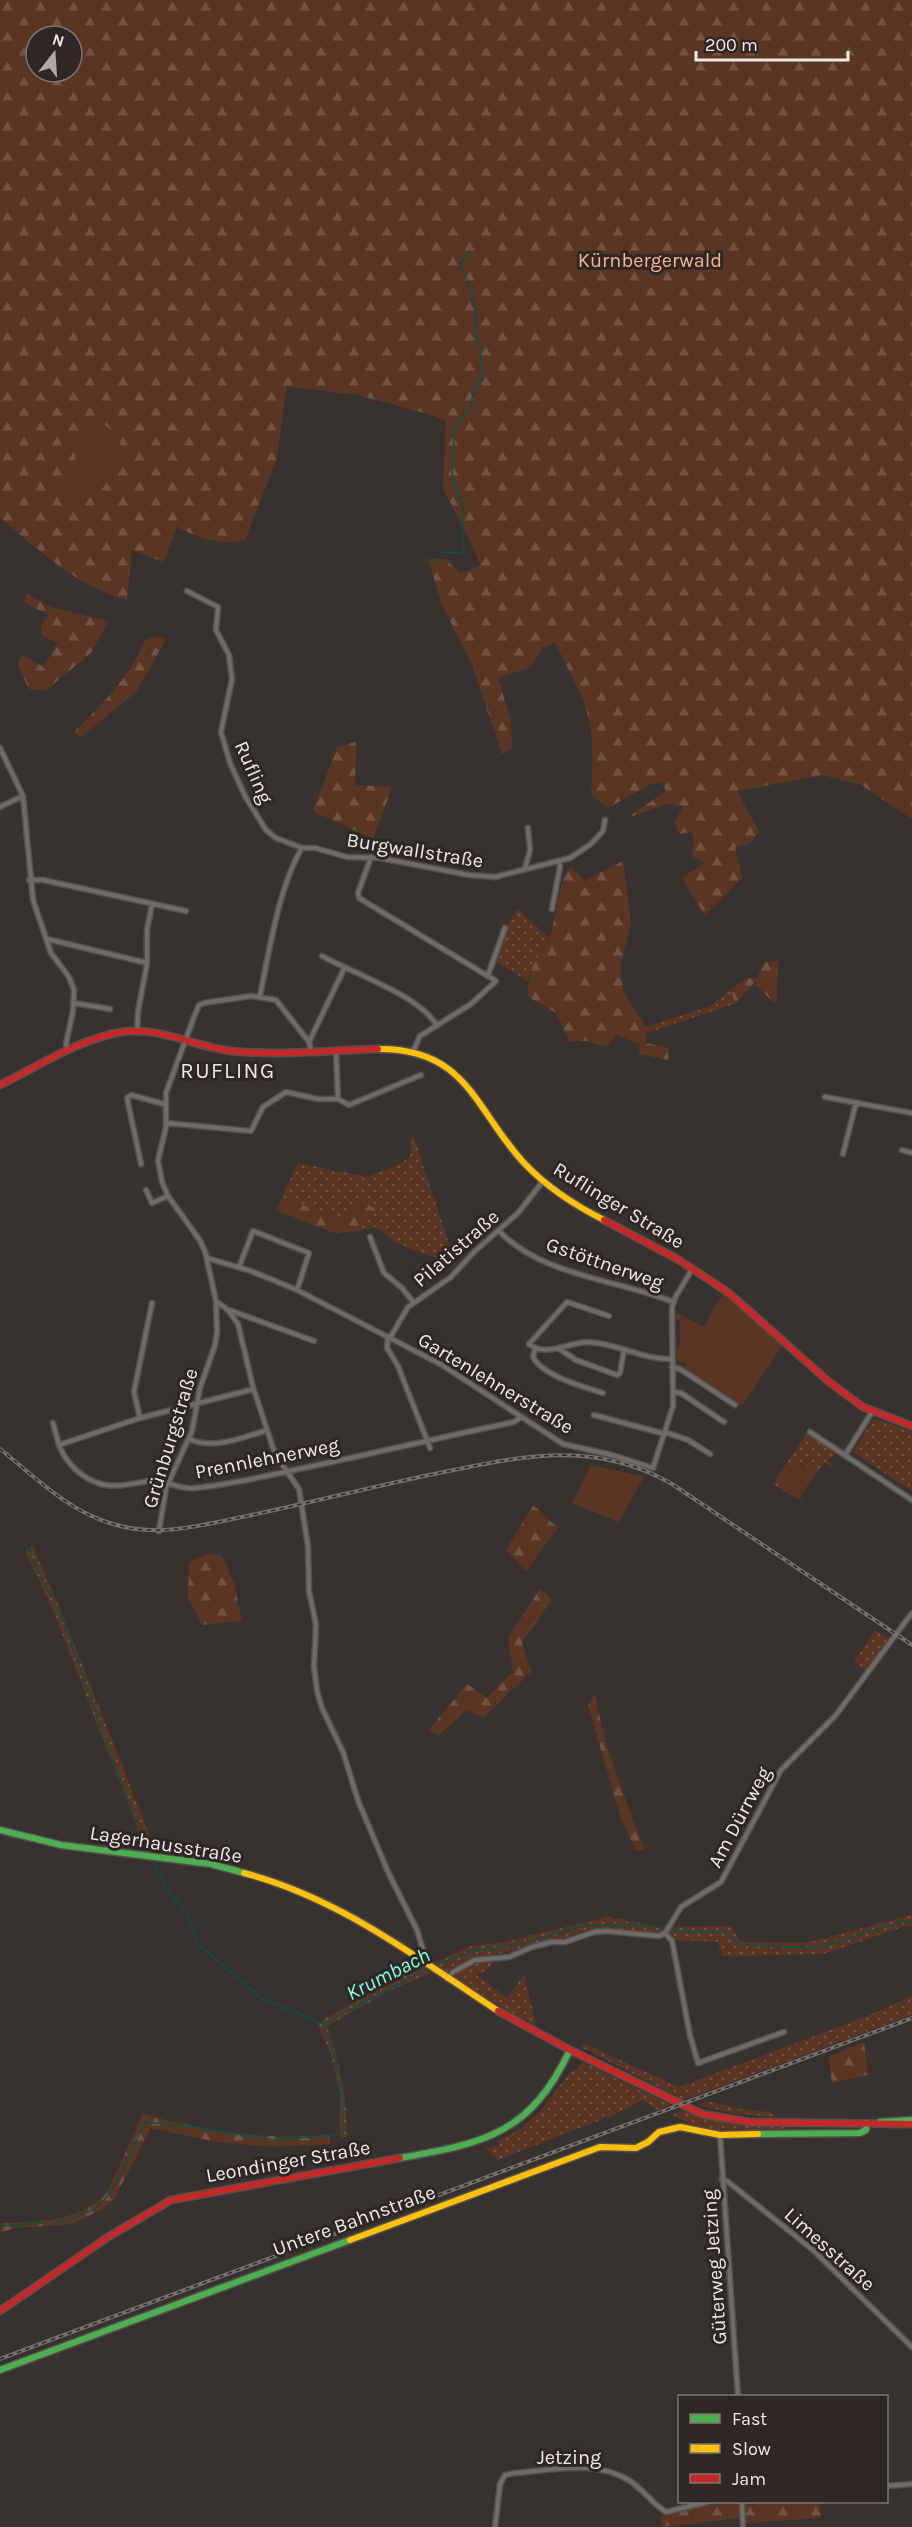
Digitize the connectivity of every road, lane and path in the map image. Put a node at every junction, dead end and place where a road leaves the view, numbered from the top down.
1 (187, 591) dead end
2 (0, 748) edge
3 (22, 796) junction
4 (0, 807) edge
5 (605, 820) dead end
6 (528, 828) dead end
7 (276, 838) joint
8 (302, 848) junction
9 (371, 857) junction
10 (559, 861) junction
11 (524, 869) junction
12 (30, 880) junction
13 (152, 904) junction
14 (552, 909) dead end
15 (186, 911) dead end
16 (505, 928) dead end
17 (47, 939) junction
18 (321, 956) dead end
19 (147, 963) junction
20 (344, 969) junction
21 (488, 975) junction
22 (260, 996) junction
23 (74, 1003) junction
24 (110, 1009) dead end
25 (437, 1026) junction
26 (137, 1031) junction
27 (187, 1040) junction
28 (309, 1042) junction
29 (68, 1051) junction
30 (311, 1051) junction
31 (336, 1051) junction
32 (413, 1052) junction
33 (421, 1075) dead end
34 (0, 1085) edge
35 (825, 1097) dead end
36 (338, 1099) junction
37 (856, 1103) junction
38 (164, 1104) junction
39 (912, 1113) edge
40 (166, 1123) junction
41 (902, 1150) dead end
42 (912, 1153) edge
43 (843, 1154) dead end
44 (141, 1164) dead end
45 (543, 1181) junction
46 (146, 1190) dead end
47 (168, 1196) junction
48 (499, 1231) junction
49 (370, 1237) dead end
50 (207, 1258) junction
51 (239, 1267) junction
52 (693, 1268) junction
53 (297, 1290) junction
54 (216, 1301) junction
55 (673, 1302) junction
56 (152, 1303) dead end
57 (414, 1303) junction
58 (228, 1310) junction
59 (609, 1316) dead end
60 (389, 1337) junction
61 (314, 1341) dead end
62 (558, 1348) junction
63 (535, 1349) junction
64 (624, 1350) junction
65 (672, 1359) junction
66 (672, 1367) junction
67 (254, 1389) junction
68 (673, 1392) junction
69 (603, 1393) dead end
70 (197, 1402) junction
71 (735, 1405) dead end
72 (872, 1412) junction
73 (594, 1414) dead end
74 (521, 1417) junction
75 (141, 1418) junction
76 (723, 1422) dead end
77 (53, 1423) dead end
78 (912, 1426) edge
79 (267, 1430) junction
80 (810, 1432) dead end
81 (665, 1433) junction
82 (189, 1439) junction
83 (427, 1440) junction
84 (59, 1445) junction
85 (430, 1448) dead end
86 (710, 1454) dead end
87 (845, 1455) junction
88 (287, 1471) junction
89 (168, 1483) junction
90 (912, 1500) edge
91 (159, 1531) dead end
92 (912, 1612) edge
93 (0, 1830) edge
94 (665, 1933) junction
95 (426, 1965) junction
96 (446, 1979) junction
97 (784, 2032) dead end
98 (570, 2050) junction
99 (912, 2122) edge
100 (867, 2124) junction
101 (720, 2135) junction
102 (722, 2179) junction
103 (0, 2311) edge
104 (912, 2347) edge
105 (0, 2370) edge
106 (738, 2395) edge
107 (912, 2484) edge
108 (888, 2486) edge
109 (702, 2503) edge
110 (742, 2503) edge
111 (495, 2527) edge
112 (743, 2527) edge

1 - 7 street, Rufling
2 - 3 street
3 - 4 street
3 - 12 street
5 - 10 street, Burgwallstraße
6 - 11 street
7 - 8 street, Burgwallstraße
8 - 9 street, Burgwallstraße
8 - 22 street
9 - 11 street, Burgwallstraße
9 - 21 street
10 - 11 street, Burgwallstraße
10 - 14 street
12 - 13 street
12 - 17 street
13 - 15 street
13 - 19 street
16 - 21 street
17 - 19 street
17 - 23 street
18 - 20 street
19 - 26 street
20 - 25 street
20 - 28 street
21 - 25 street
22 - 27 street, Grünburgstraße
22 - 28 street
23 - 24 street
23 - 29 street
25 - 32 street
26 - 27 street, Ruflinger Straße
26 - 29 street, Ruflinger Straße
27 - 30 street, Ruflinger Straße
27 - 38 street, Grünburgstraße
28 - 30 street
29 - 34 street, Ruflinger Straße
30 - 31 street, Ruflinger Straße
31 - 32 street, Ruflinger Straße
31 - 36 street
32 - 45 street, Ruflinger Straße
33 - 36 street
35 - 37 street
36 - 40 street
37 - 39 street
37 - 43 street
38 - 40 street, Grünburgstraße
38 - 44 street
40 - 47 street, Grünburgstraße
41 - 42 street
45 - 48 street, Pilatistraße
45 - 52 street, Ruflinger Straße
46 - 47 street
47 - 50 street, Grünburgstraße
48 - 55 street, Gstöttnerweg
48 - 57 street, Pilatistraße
49 - 57 street
50 - 51 street, Gartenlehnerstraße
50 - 54 street, Grünburgstraße
51 - 53 street, Gartenlehnerstraße
51 - 53 street
52 - 55 street
52 - 72 street, Ruflinger Straße
53 - 60 street, Gartenlehnerstraße
54 - 58 street
54 - 70 street, Grünburgstraße
55 - 65 street
56 - 75 street
57 - 60 street, Pilatistraße
58 - 61 street
58 - 67 street
59 - 63 street
60 - 74 street, Gartenlehnerstraße
60 - 83 street
62 - 63 street
62 - 64 street
62 - 64 street
63 - 69 street
64 - 65 street
65 - 66 street
66 - 68 street
66 - 71 street
67 - 70 street
67 - 79 street
68 - 76 street
68 - 81 street
70 - 75 street
70 - 82 street, Grünburgstraße
72 - 78 street, Ruflinger Straße
72 - 87 street
73 - 81 street
74 - 81 street, Gartenlehnerstraße
74 - 83 street, Prennlehnerweg
75 - 84 street
77 - 84 street, Prennlehnerweg
79 - 82 street
79 - 88 street
80 - 87 street
81 - 86 street
82 - 89 street, Grünburgstraße
83 - 85 street
83 - 88 street, Prennlehnerweg
84 - 89 street, Prennlehnerweg
87 - 90 street
88 - 89 street, Prennlehnerweg
88 - 95 street
89 - 91 street, Grünburgstraße
92 - 94 street, Am Dürrweg
93 - 95 street, Lagerhausstraße
94 - 96 street
94 - 97 street
95 - 96 street, Lagerhausstraße
96 - 98 street, Lagerhausstraße
98 - 100 street, Lagerhausstraße
98 - 103 street, Leondinger Straße
99 - 100 street
100 - 101 street, Untere Bahnstraße
101 - 102 street, Güterweg Jetzing
101 - 105 street, Untere Bahnstraße
102 - 104 street, Limesstraße
102 - 106 street, Güterweg Jetzing
107 - 108 street
109 - 111 street, Jetzing
110 - 112 street

